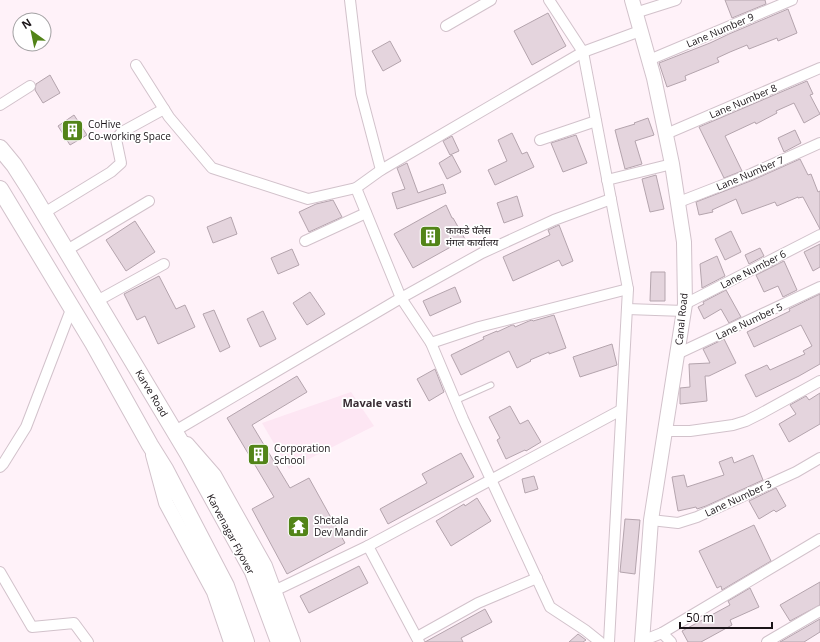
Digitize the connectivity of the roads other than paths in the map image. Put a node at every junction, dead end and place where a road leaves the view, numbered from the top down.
1 (350, 0) edge
2 (491, 0) edge
3 (549, 0) edge
4 (676, 0) edge
5 (792, 0) edge
6 (633, 6) edge
7 (446, 26) dead end
8 (640, 31) junction
9 (583, 52) junction
10 (649, 60) junction
11 (136, 65) dead end
12 (820, 68) edge
13 (30, 86) dead end
14 (0, 105) edge
15 (164, 109) junction
16 (596, 121) junction
17 (666, 134) junction
18 (540, 140) dead end
19 (820, 143) edge
20 (0, 148) edge
21 (672, 164) junction
22 (381, 170) junction
23 (607, 180) junction
24 (356, 188) junction
25 (0, 189) edge
26 (611, 199) junction
27 (150, 201) dead end
28 (679, 202) junction
29 (44, 213) junction
30 (366, 213) junction
31 (820, 235) edge
32 (305, 241) dead end
33 (66, 250) junction
34 (164, 264) dead end
35 (820, 287) edge
36 (628, 289) junction
37 (400, 298) junction
38 (97, 301) junction
39 (72, 307) junction
40 (684, 308) junction
41 (627, 309) junction
42 (431, 343) junction
43 (678, 354) junction
44 (820, 381) edge
45 (491, 385) dead end
46 (455, 401) junction
47 (621, 410) junction
48 (175, 431) junction
49 (664, 431) junction
50 (150, 445) junction
51 (820, 458) edge
52 (0, 467) edge
53 (491, 480) junction
54 (651, 520) junction
55 (820, 539) edge
56 (368, 546) junction
57 (0, 572) edge
58 (537, 578) junction
59 (274, 591) junction
60 (820, 611) edge
61 (662, 633) junction
62 (418, 640) edge
63 (88, 642) edge
64 (230, 642) edge
65 (246, 642) edge
66 (279, 642) edge
67 (293, 642) edge
68 (600, 642) edge
69 (608, 642) edge
70 (641, 642) edge
71 (671, 642) edge
72 (767, 642) edge

1 - 22 street
2 - 7 street
3 - 9 street
4 - 6 street
5 - 10 street, Lane Number 9
6 - 8 street, Canal Road
8 - 9 street
8 - 10 street, Canal Road
9 - 16 street
9 - 22 street
10 - 17 street, Canal Road
11 - 15 street
12 - 17 street, Lane Number 8
13 - 14 street
15 - 24 street
15 - 29 street
16 - 18 street
16 - 23 street
17 - 21 street, Canal Road
19 - 28 street, Lane Number 7
20 - 29 main road, Karve Road
21 - 23 street
21 - 28 street, Canal Road
22 - 24 street
23 - 26 street
24 - 30 street
25 - 39 main road
26 - 36 street
26 - 37 street
27 - 33 street
28 - 40 street, Canal Road
29 - 33 main road, Karve Road
30 - 32 street
30 - 37 street
31 - 40 street, Lane Number 6
33 - 38 main road, Karve Road
34 - 38 street
35 - 43 street, Lane Number 5
36 - 41 street
36 - 42 street
37 - 42 street
37 - 48 street
38 - 48 main road, Karve Road
39 - 50 main road
39 - 52 street
40 - 41 street
40 - 43 street, Canal Road
41 - 47 street
42 - 46 street
43 - 49 street, Canal Road
44 - 49 street
45 - 46 lane
46 - 53 street
47 - 53 street
47 - 69 street
48 - 59 street, Karve Road
48 - 66 main road, Karvenagar Flyover
49 - 54 street, Canal Road
50 - 64 street
50 - 65 main road
51 - 54 street, Lane Number 3
53 - 56 street
53 - 58 street
54 - 70 street, Canal Road
55 - 61 street
56 - 59 street
56 - 62 street
57 - 63 street
58 - 62 street
58 - 68 street
59 - 67 street, Karve Road
60 - 72 street
61 - 70 street
61 - 71 street

